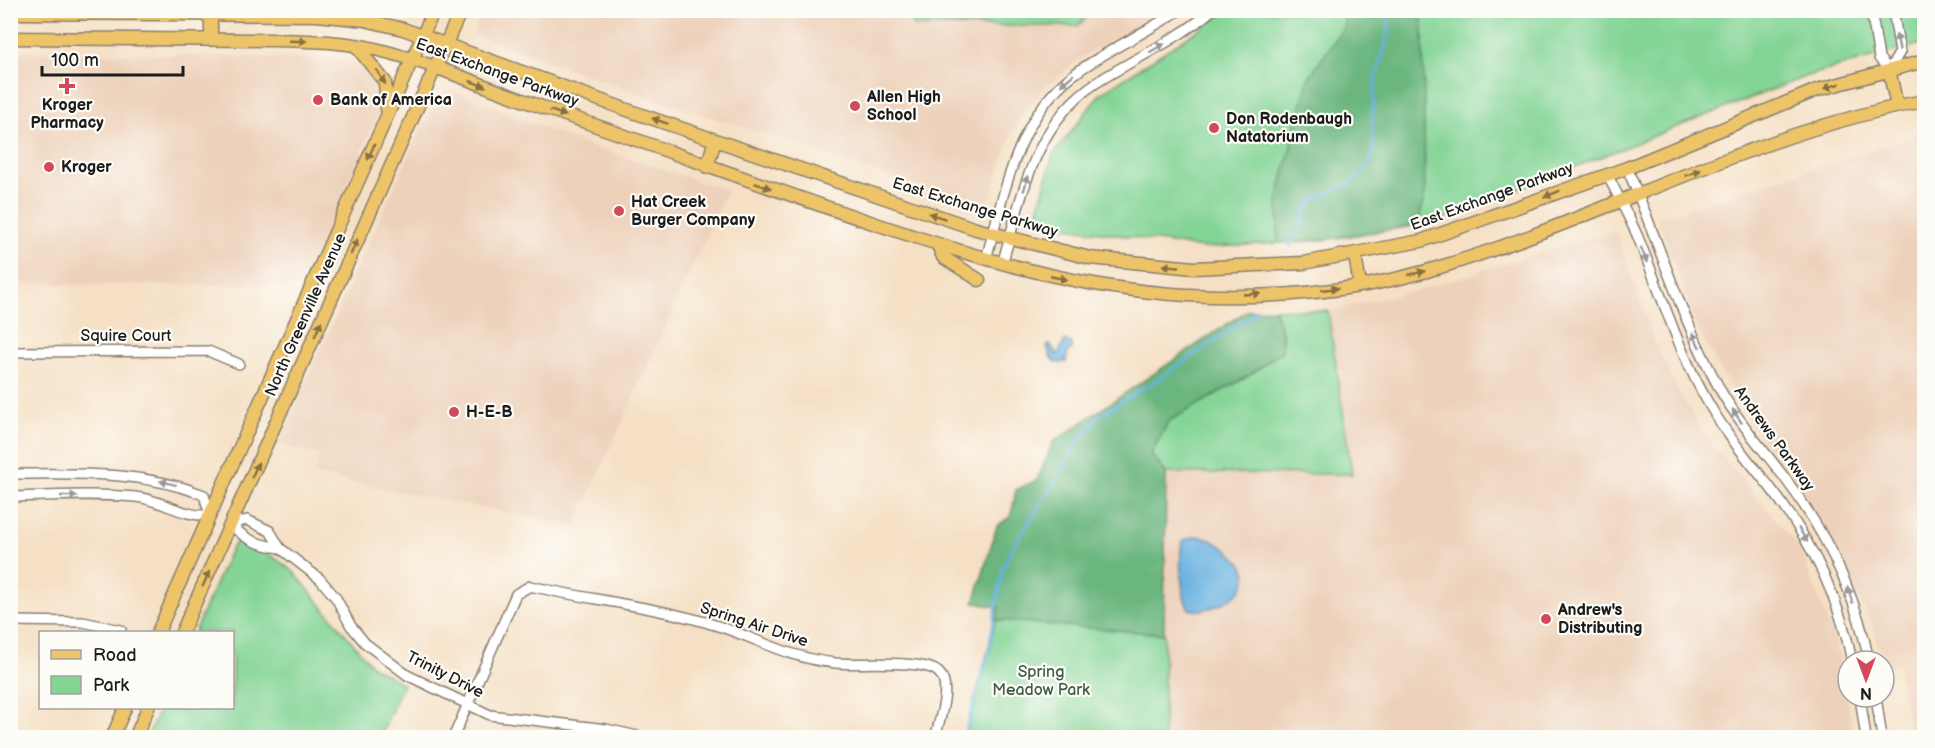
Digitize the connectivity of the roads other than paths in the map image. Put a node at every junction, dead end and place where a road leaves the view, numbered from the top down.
1 (434, 10) edge
2 (461, 10) edge
3 (1179, 10) edge
4 (1212, 10) edge
5 (1871, 10) edge
6 (1893, 10) edge
7 (10, 12) edge
8 (211, 13) junction
9 (422, 36) junction
10 (10, 38) edge
11 (211, 39) junction
12 (446, 44) junction
13 (356, 46) junction
14 (1103, 57) junction
15 (412, 60) junction
16 (1924, 61) edge
17 (435, 69) junction
18 (1889, 70) junction
19 (1113, 73) junction
20 (1924, 101) edge
21 (1898, 106) junction
22 (387, 115) junction
23 (715, 140) junction
24 (707, 167) junction
25 (1627, 168) junction
26 (1607, 174) junction
27 (1638, 194) junction
28 (1620, 201) junction
29 (993, 234) junction
30 (1010, 239) junction
31 (939, 245) junction
32 (1355, 256) junction
33 (986, 259) junction
34 (1002, 264) junction
35 (316, 275) junction
36 (979, 280) dead end
37 (338, 284) junction
38 (1360, 285) junction
39 (10, 352) edge
40 (239, 364) dead end
41 (1716, 380) junction
42 (1700, 388) junction
43 (10, 474) edge
44 (1784, 477) junction
45 (1770, 487) junction
46 (10, 497) edge
47 (210, 515) junction
48 (231, 524) junction
49 (280, 548) junction
50 (10, 621) edge
51 (121, 630) dead end
52 (159, 631) edge
53 (183, 631) edge
54 (1866, 646) junction
55 (1850, 649) edge
56 (1854, 649) edge
57 (1867, 649) edge
58 (467, 705) junction
59 (125, 709) edge
60 (148, 709) edge
61 (1862, 709) edge
62 (1878, 709) edge
63 (112, 738) edge
64 (135, 738) edge
65 (453, 738) edge
66 (646, 738) edge
67 (936, 738) edge
68 (1866, 738) edge
69 (1882, 738) edge

1 - 9 main road, North Greenville Avenue
2 - 12 main road, North Greenville Avenue
3 - 14 street
19 -> 4 street
5 - 18 street
18 -> 6 street
7 - 8 main road, East Exchange Parkway
8 - 9 main road, East Exchange Parkway
8 - 11 main road
9 - 12 main road, East Exchange Parkway
9 - 15 main road, North Greenville Avenue
10 - 11 main road, East Exchange Parkway
11 -> 13 main road, East Exchange Parkway
12 - 17 main road, North Greenville Avenue
23 -> 12 main road, East Exchange Parkway
13 - 15 main road, East Exchange Parkway
13 -> 22 main road
14 - 19 street
14 -> 29 street
15 - 17 main road, East Exchange Parkway
15 - 22 main road, North Greenville Avenue
16 - 18 main road, East Exchange Parkway
17 -> 24 main road, East Exchange Parkway
37 -> 17 main road, North Greenville Avenue
18 - 21 main road
18 -> 25 main road, East Exchange Parkway
30 -> 19 street
20 - 21 main road, East Exchange Parkway
27 -> 21 main road, East Exchange Parkway
22 -> 35 main road, North Greenville Avenue
23 - 24 main road
29 -> 23 main road, East Exchange Parkway
24 -> 31 main road, East Exchange Parkway
25 - 26 main road, East Exchange Parkway
25 - 27 street, Andrews Parkway
26 - 28 street, Andrews Parkway
26 -> 32 main road, East Exchange Parkway
27 - 28 main road, East Exchange Parkway
41 -> 27 street, Andrews Parkway
38 -> 28 main road, East Exchange Parkway
28 -> 42 street, Andrews Parkway
29 - 30 main road, East Exchange Parkway
29 - 33 street
32 -> 30 main road, East Exchange Parkway
30 - 34 street
31 - 33 main road, East Exchange Parkway
31 - 36 main road
32 - 38 main road
33 - 34 main road, East Exchange Parkway
34 -> 38 main road, East Exchange Parkway
35 - 37 main road
35 - 47 main road, North Greenville Avenue
48 -> 37 main road, North Greenville Avenue
39 - 40 street, Squire Court
41 - 42 street
44 -> 41 street, Andrews Parkway
42 - 45 street, Andrews Parkway
47 -> 43 street
44 - 45 street
54 -> 44 street, Andrews Parkway
45 -> 55 street, Andrews Parkway
46 -> 47 street
47 - 48 main road
47 - 52 main road, North Greenville Avenue
48 - 49 street, Trinity Drive
48 - 49 street, Trinity Drive
53 -> 48 main road, North Greenville Avenue
49 - 58 street, Trinity Drive
50 - 51 street
54 - 56 street
54 - 57 street, Andrews Parkway
58 - 65 street
58 - 66 street, Trinity Drive
58 - 67 street, Spring Air Drive
59 - 63 main road
60 - 64 main road
61 - 68 street
62 - 69 street

